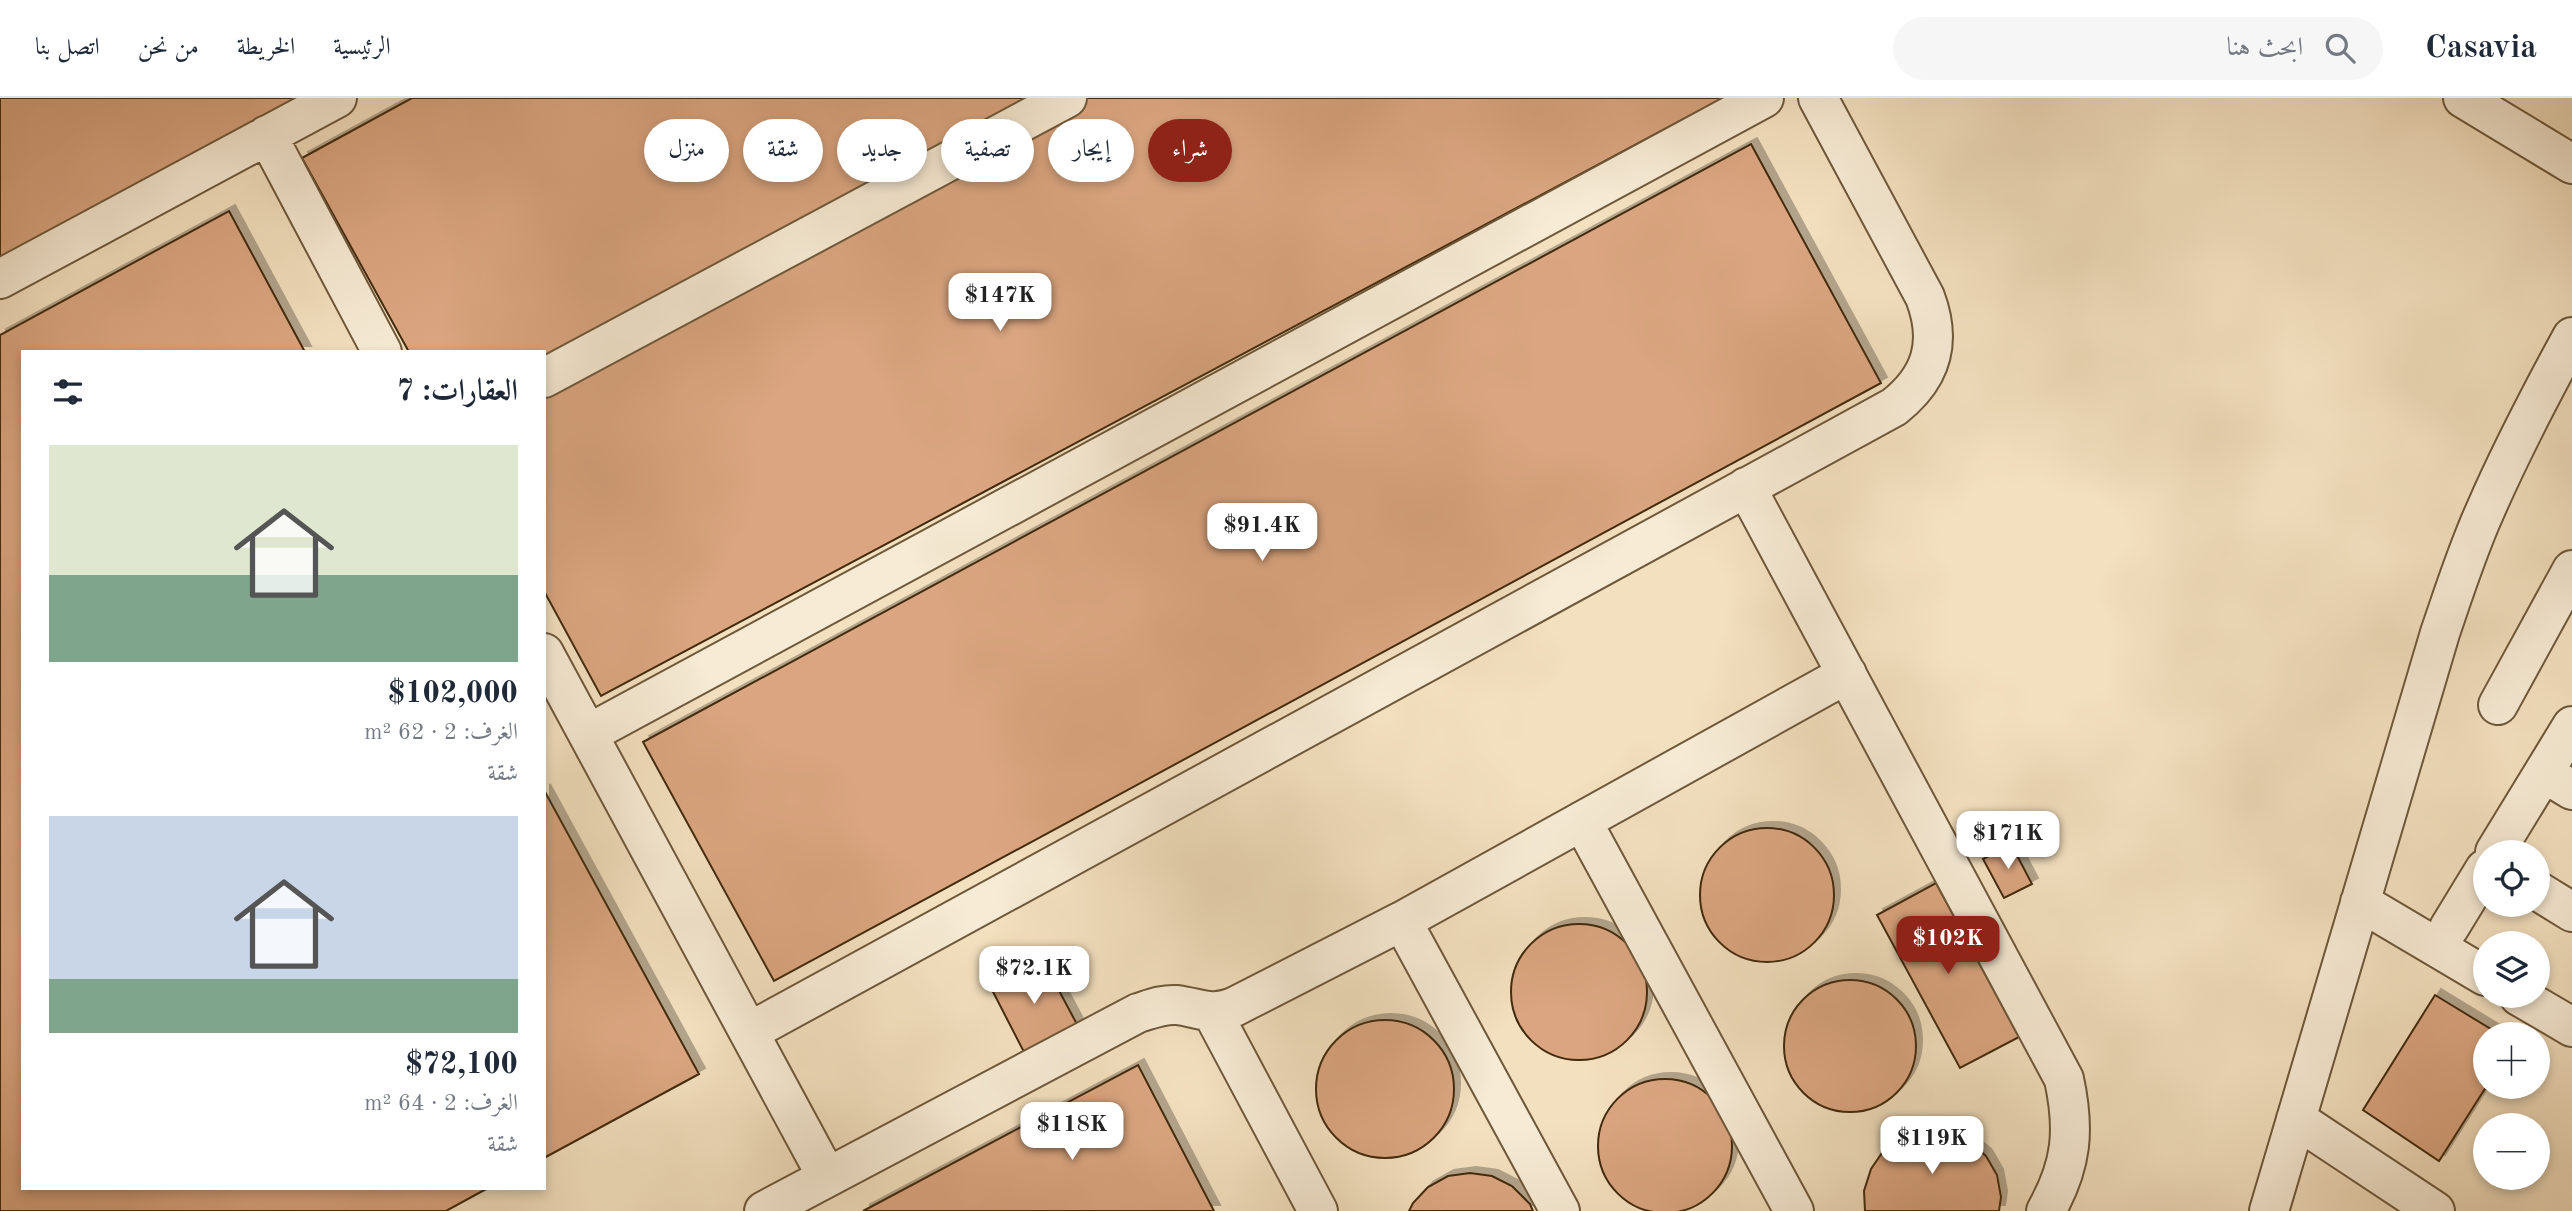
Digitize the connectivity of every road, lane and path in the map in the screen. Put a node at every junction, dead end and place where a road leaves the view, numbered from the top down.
1 (337, 98) edge
2 (1067, 98) edge
3 (1764, 98) edge
4 (1818, 98) edge
5 (2463, 98) edge
6 (267, 135) junction
7 (2572, 164) edge
8 (0, 279) edge
9 (2572, 337) edge
10 (381, 350) edge
11 (546, 377) edge
12 (1746, 487) junction
13 (2572, 570) edge
14 (546, 657) edge
15 (1847, 674) junction
16 (2498, 705) dead end
17 (2572, 726) edge
18 (588, 734) junction
19 (2558, 781) edge
20 (1582, 821) junction
21 (2506, 840) edge
22 (2363, 889) junction
23 (2473, 889) edge
24 (2550, 898) edge
25 (2572, 912) edge
26 (1402, 921) junction
27 (2449, 928) junction
28 (2473, 941) edge
29 (2473, 967) edge
30 (2550, 986) edge
31 (2572, 999) edge
32 (2540, 1008) edge
33 (1212, 1012) junction
34 (2572, 1027) edge
35 (749, 1032) junction
36 (2292, 1132) junction
37 (828, 1177) junction
38 (764, 1211) edge
39 (1318, 1211) edge
40 (1560, 1211) edge
41 (1794, 1211) edge
42 (2046, 1211) edge
43 (2269, 1211) edge
44 (2390, 1211) edge
45 (2435, 1211) edge

1 - 6 street
2 - 11 street
3 - 18 street
4 - 12 street
5 - 7 street
6 - 8 street
6 - 10 street
9 - 22 street
12 - 15 street
12 - 35 street
13 - 16 street
14 - 18 street
15 - 20 street
15 - 42 street
17 - 19 street
18 - 35 street
19 - 21 street
20 - 26 street
20 - 41 street
22 - 27 street
22 - 29 street
22 - 36 street
23 - 27 street
24 - 25 street
26 - 33 street
26 - 40 street
27 - 28 street
30 - 31 street
32 - 34 street
33 - 37 street
33 - 39 street
35 - 37 street
36 - 43 street
36 - 44 street
36 - 45 street
37 - 38 street

